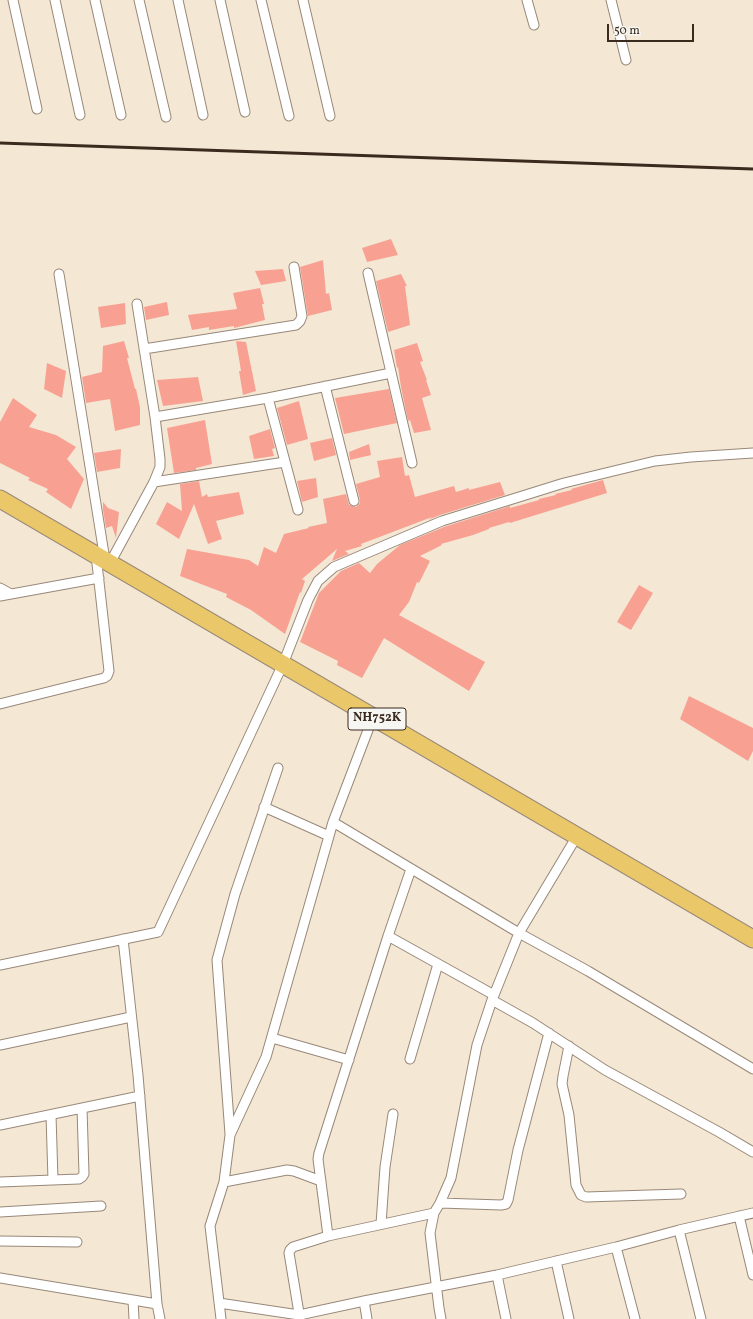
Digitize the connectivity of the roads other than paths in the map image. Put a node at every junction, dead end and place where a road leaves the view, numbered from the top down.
1 (13, 0) edge
2 (55, 0) edge
3 (95, 0) edge
4 (139, 0) edge
5 (178, 0) edge
6 (220, 0) edge
7 (261, 0) edge
8 (303, 0) edge
9 (527, 0) edge
10 (611, 0) edge
11 (534, 25) dead end
12 (626, 60) dead end
13 (37, 109) dead end
14 (245, 112) dead end
15 (80, 115) dead end
16 (121, 115) dead end
17 (203, 115) dead end
18 (289, 116) dead end
19 (330, 116) dead end
20 (166, 117) dead end
21 (294, 267) dead end
22 (368, 273) dead end
23 (59, 274) dead end
24 (137, 304) dead end
25 (144, 348) junction
26 (391, 373) junction
27 (325, 386) junction
28 (268, 398) junction
29 (155, 417) junction
30 (753, 453) edge
31 (285, 462) junction
32 (412, 463) dead end
33 (154, 482) junction
34 (0, 499) edge
35 (354, 500) dead end
36 (298, 510) dead end
37 (104, 559) junction
38 (99, 578) junction
39 (0, 588) edge
40 (11, 594) junction
41 (0, 596) edge
42 (283, 664) junction
43 (0, 704) edge
44 (373, 717) junction
45 (278, 768) dead end
46 (264, 807) junction
47 (333, 822) junction
48 (329, 836) junction
49 (577, 836) junction
50 (411, 869) junction
51 (519, 933) junction
52 (388, 936) junction
53 (123, 939) junction
54 (753, 939) edge
55 (438, 964) junction
56 (0, 965) edge
57 (493, 998) junction
58 (131, 1018) junction
59 (549, 1033) junction
60 (272, 1038) junction
61 (0, 1045) edge
62 (569, 1046) junction
63 (410, 1059) dead end
64 (349, 1060) junction
65 (753, 1069) edge
66 (140, 1096) junction
67 (82, 1108) junction
68 (393, 1114) dead end
69 (51, 1115) junction
70 (0, 1125) edge
71 (230, 1134) junction
72 (753, 1152) edge
73 (53, 1180) junction
74 (321, 1181) junction
75 (0, 1182) edge
76 (224, 1182) junction
77 (681, 1194) dead end
78 (440, 1202) junction
79 (101, 1206) dead end
80 (0, 1212) edge
81 (434, 1212) junction
82 (753, 1213) edge
83 (739, 1216) junction
84 (381, 1224) junction
85 (679, 1230) junction
86 (328, 1236) junction
87 (0, 1241) edge
88 (77, 1242) dead end
89 (616, 1247) junction
90 (556, 1261) junction
91 (497, 1275) junction
92 (753, 1275) edge
93 (0, 1278) edge
94 (436, 1287) junction
95 (133, 1300) junction
96 (364, 1301) junction
97 (219, 1303) junction
98 (157, 1304) junction
99 (300, 1317) edge
100 (134, 1319) edge
101 (160, 1319) edge
102 (221, 1319) edge
103 (367, 1319) edge
104 (441, 1319) edge
105 (506, 1319) edge
106 (569, 1319) edge
107 (635, 1319) edge
108 (701, 1319) edge

1 - 13 street
2 - 15 street
3 - 16 street
4 - 20 street
5 - 17 street
6 - 14 street
7 - 18 street
8 - 19 street
9 - 11 street
10 - 12 street
21 - 25 street
22 - 26 street
23 - 37 street
24 - 25 street
25 - 29 street
26 - 27 street
26 - 32 street
27 - 28 street
27 - 35 street
28 - 29 street
28 - 31 street
29 - 33 street
30 - 42 street
31 - 33 street
31 - 36 street
33 - 37 street
34 - 37 highway, NH752K
37 - 38 street
37 - 42 highway, NH752K
38 - 40 street
38 - 43 street
39 - 40 street
40 - 41 street
42 - 44 highway, NH752K
42 - 53 street
44 - 47 street
44 - 49 highway, NH752K
45 - 46 street
46 - 48 street
46 - 71 street
47 - 48 street
47 - 50 street
48 - 60 street
49 - 51 street
49 - 54 highway, NH752K
50 - 51 street
50 - 52 street
51 - 57 street
51 - 65 street
52 - 55 street
52 - 64 street
53 - 56 street
53 - 58 street
55 - 57 street
55 - 63 street
57 - 59 street
57 - 78 street
58 - 61 street
58 - 66 street
59 - 62 street
59 - 78 street
60 - 64 street
60 - 71 street
62 - 72 street
62 - 77 street
64 - 74 street
66 - 67 street
66 - 98 street
67 - 69 street
67 - 73 street
68 - 84 street
69 - 70 street
69 - 73 street
71 - 76 street
73 - 75 street
74 - 76 street
74 - 86 street
76 - 97 street
78 - 81 street
79 - 80 street
81 - 84 street
81 - 94 street
82 - 83 street
83 - 85 street
83 - 92 street
84 - 86 street
85 - 89 street
85 - 108 street
86 - 99 street
87 - 88 street
89 - 90 street
89 - 107 street
90 - 91 street
90 - 106 street
91 - 94 street
91 - 105 street
93 - 95 street
94 - 96 street
94 - 104 street
95 - 98 street
95 - 100 street
96 - 99 street
96 - 103 street
97 - 99 street
97 - 102 street
98 - 101 street

